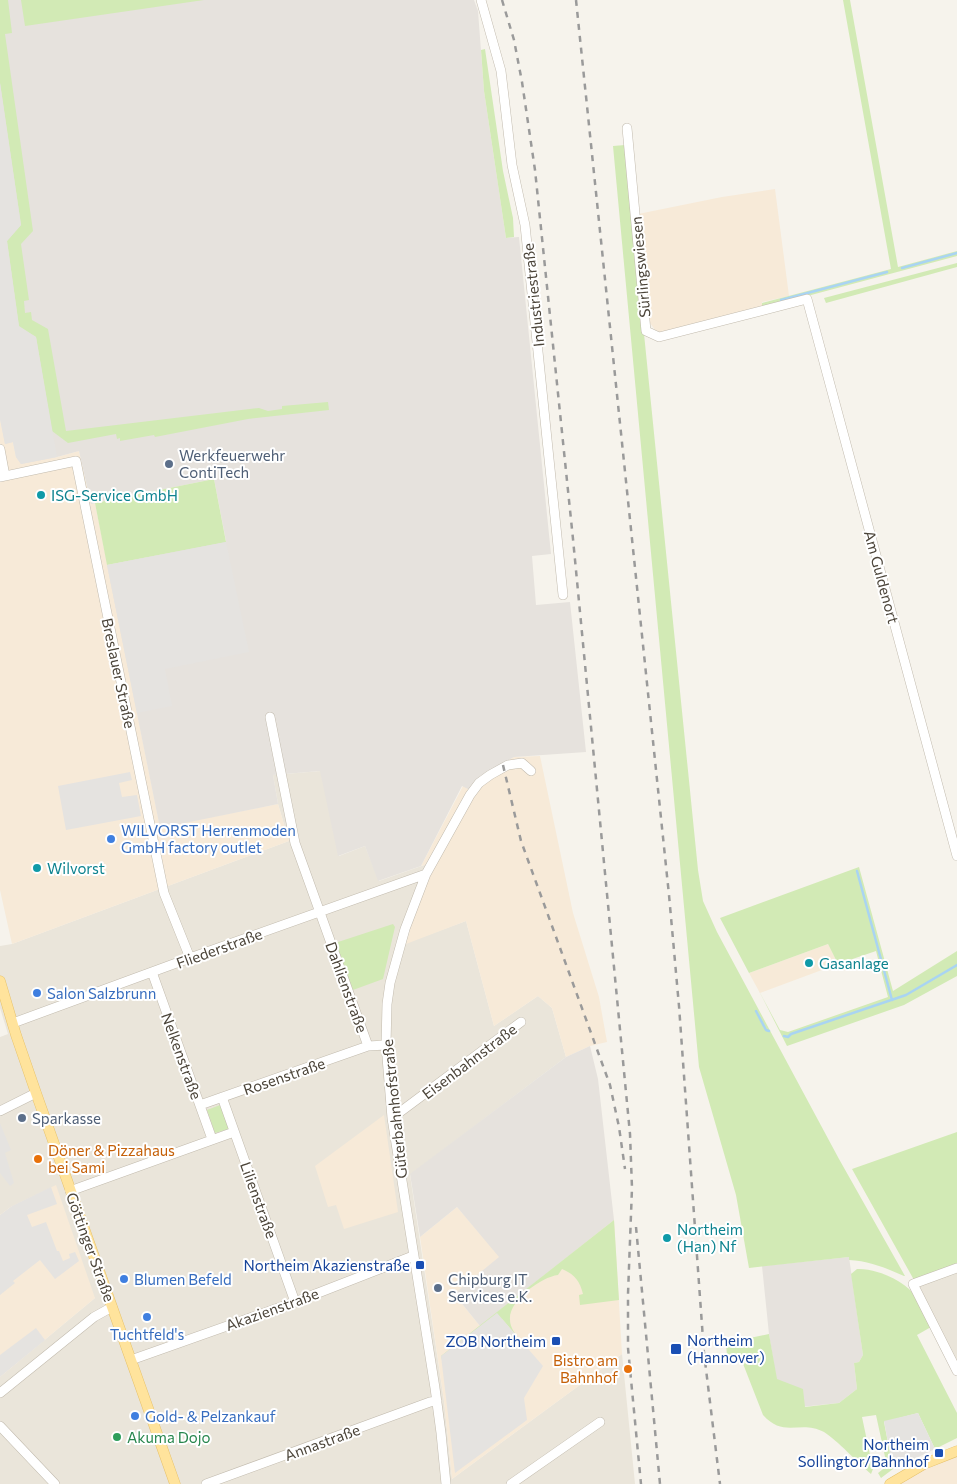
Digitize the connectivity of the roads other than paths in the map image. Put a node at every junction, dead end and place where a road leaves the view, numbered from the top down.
1 (481, 0) edge
2 (627, 128) dead end
3 (806, 299) joint
4 (0, 449) edge
5 (2, 477) edge
6 (563, 595) dead end
7 (270, 717) dead end
8 (531, 771) dead end
9 (957, 856) edge
10 (426, 874) junction
11 (319, 912) junction
12 (190, 958) junction
13 (152, 972) junction
14 (0, 981) edge
15 (521, 1022) dead end
16 (12, 1023) junction
17 (386, 1045) junction
18 (368, 1046) junction
19 (36, 1093) junction
20 (222, 1098) junction
21 (200, 1105) junction
22 (0, 1111) edge
23 (392, 1118) junction
24 (234, 1132) junction
25 (212, 1140) junction
26 (70, 1190) junction
27 (413, 1256) junction
28 (957, 1268) edge
29 (295, 1302) junction
30 (112, 1307) junction
31 (131, 1360) junction
32 (957, 1371) edge
33 (0, 1393) edge
34 (437, 1401) junction
35 (600, 1422) dead end
36 (0, 1426) edge
37 (957, 1451) edge
38 (55, 1484) edge
39 (175, 1484) edge
40 (206, 1484) edge
41 (446, 1484) edge
42 (511, 1484) edge
43 (890, 1484) edge

1 - 6 street, Industriestraße
2 - 3 street, Sürlingswiesen
3 - 9 street, Am Guldenort
4 - 5 street
5 - 12 street, Breslauer Straße
7 - 11 street, Dahlienstraße
8 - 10 street, Güterbahnhofstraße
10 - 11 street, Fliederstraße
10 - 17 street, Güterbahnhofstraße
11 - 12 street, Fliederstraße
11 - 18 street, Dahlienstraße
12 - 13 street, Fliederstraße
13 - 16 street, Fliederstraße
13 - 21 street, Nelkenstraße
14 - 16 main road, Göttinger Straße
15 - 23 street, Eisenbahnstraße
16 - 19 main road, Göttinger Straße
17 - 18 street, Dahlienstraße
17 - 23 street, Güterbahnhofstraße
18 - 20 street, Rosenstraße
19 - 22 street
19 - 26 main road, Göttinger Straße
20 - 21 street, Rosenstraße
20 - 24 street, Lilienstraße
21 - 25 street, Nelkenstraße
23 - 27 street, Güterbahnhofstraße
24 - 25 street
24 - 29 street, Lilienstraße
25 - 26 street
26 - 30 main road, Göttinger Straße
27 - 29 street, Akazienstraße
27 - 34 street, Güterbahnhofstraße
28 - 32 street
29 - 31 street, Akazienstraße
30 - 31 main road, Göttinger Straße
30 - 33 street
31 - 39 main road, Göttinger Straße
34 - 40 street, Annastraße
34 - 41 street, Güterbahnhofstraße
35 - 42 street
36 - 38 street
37 - 43 main road

